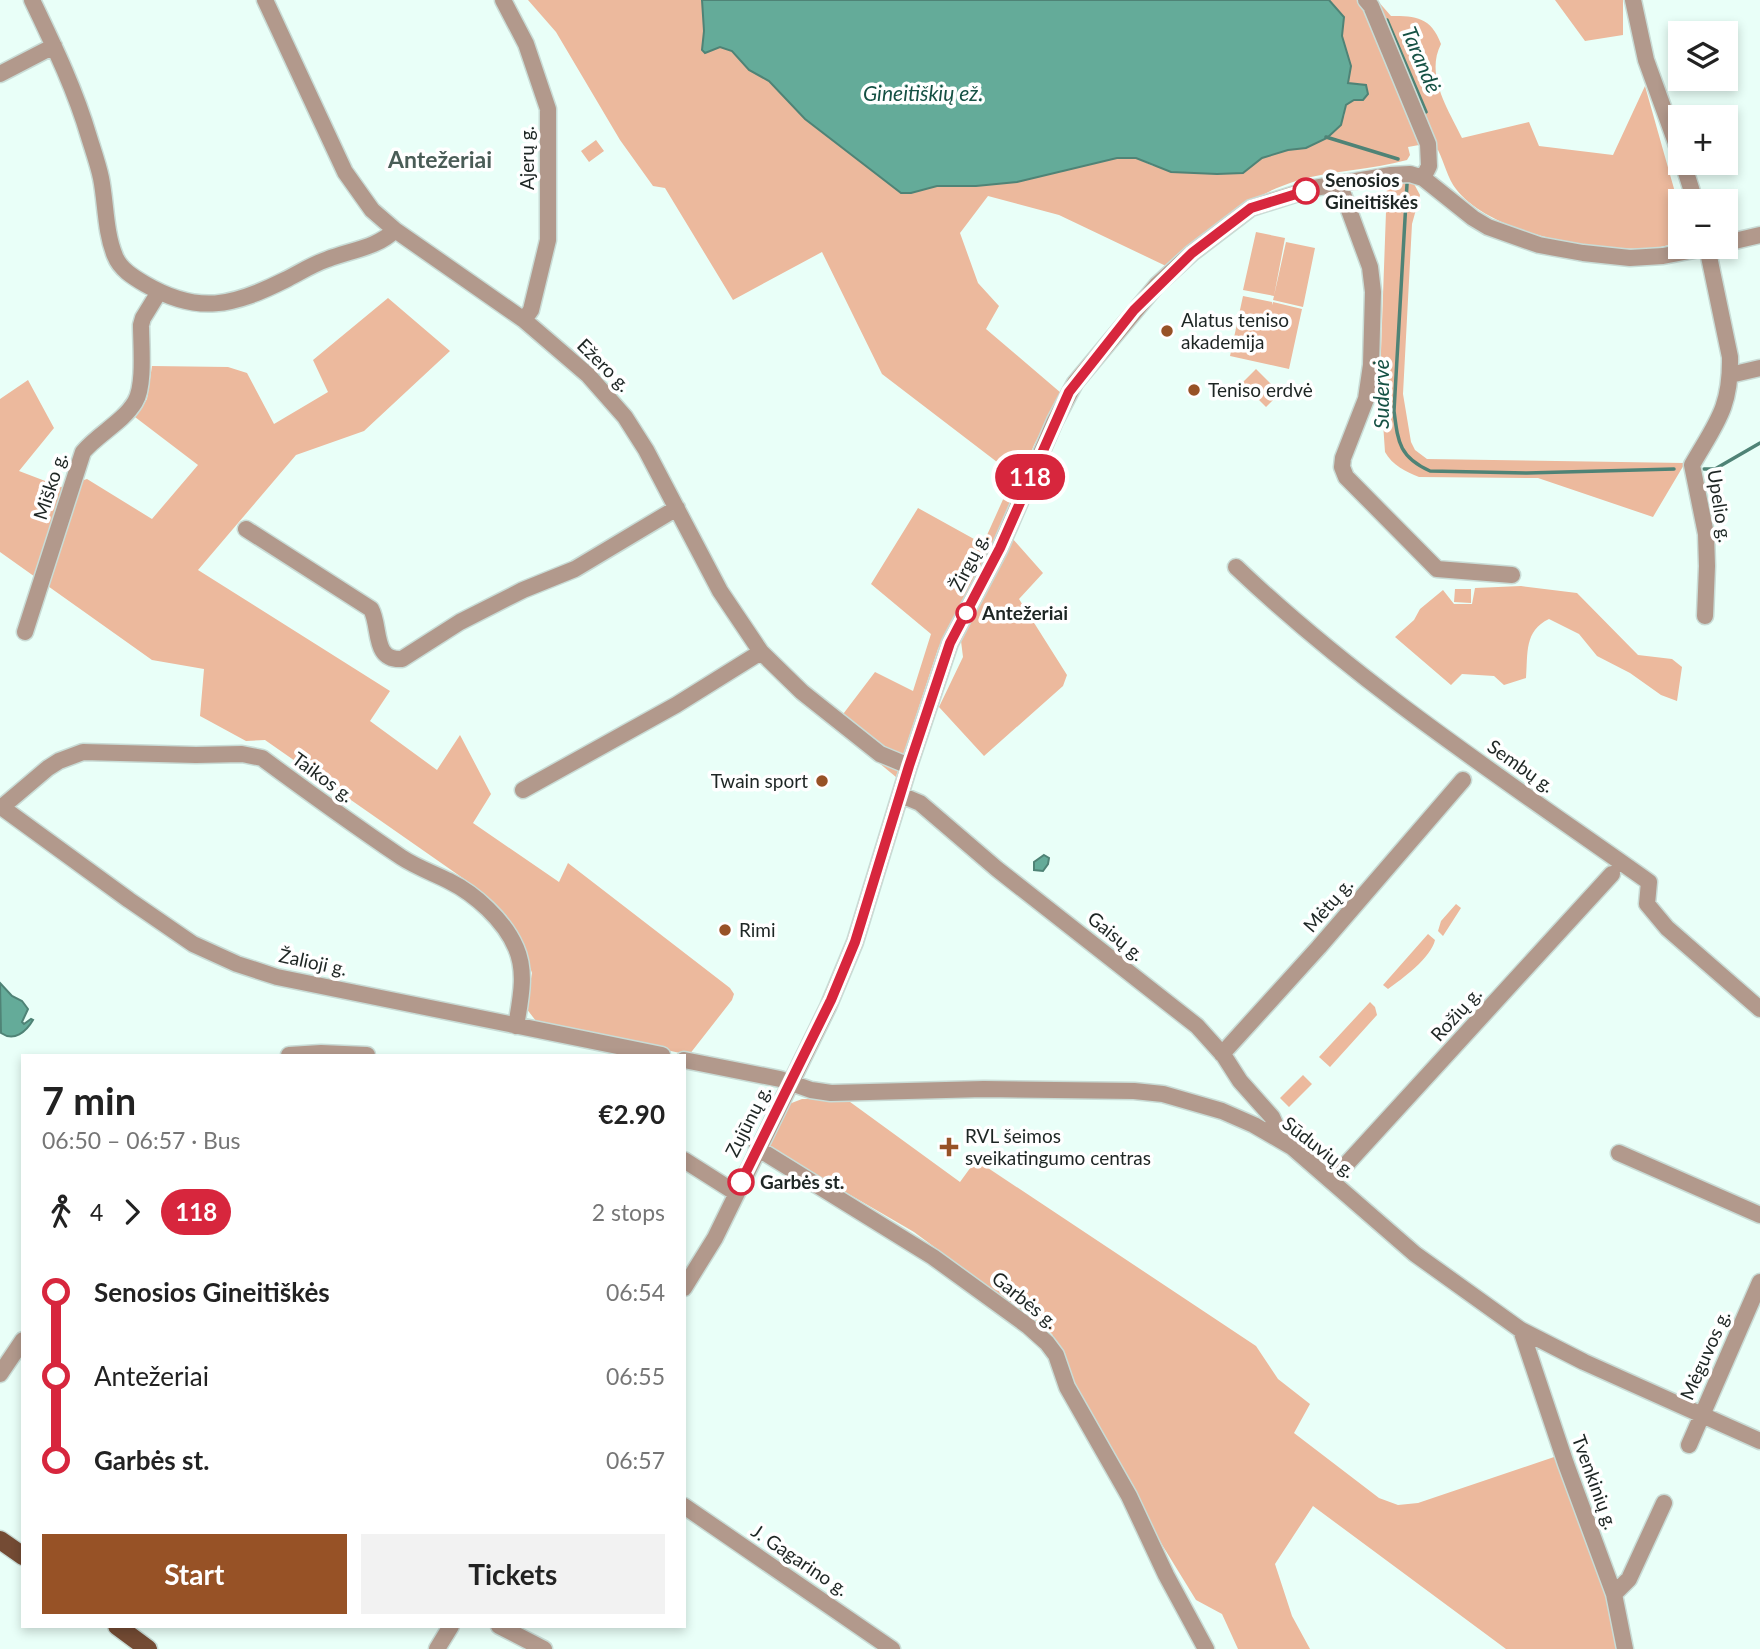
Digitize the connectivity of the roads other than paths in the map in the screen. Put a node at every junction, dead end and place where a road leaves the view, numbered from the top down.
1 (32, 0) edge
2 (265, 0) edge
3 (503, 0) edge
4 (1366, 0) edge
5 (1633, 0) edge
6 (54, 46) junction
7 (0, 74) edge
8 (1668, 121) edge
9 (1423, 178) junction
10 (1339, 183) junction
11 (395, 230) junction
12 (1760, 235) edge
13 (1738, 240) edge
14 (1668, 255) edge
15 (1710, 259) edge
16 (159, 292) junction
17 (524, 320) junction
18 (1760, 368) edge
19 (1730, 375) junction
20 (677, 508) junction
21 (246, 529) dead end
22 (1236, 567) dead end
23 (1512, 575) dead end
24 (1705, 615) dead end
25 (25, 632) dead end
26 (761, 652) junction
27 (909, 766) junction
28 (1462, 780) dead end
29 (523, 790) dead end
30 (901, 794) junction
31 (1, 807) edge
32 (1612, 874) dead end
33 (1760, 1009) edge
34 (516, 1026) junction
35 (305, 1054) edge
36 (344, 1054) edge
37 (657, 1054) edge
38 (1222, 1054) junction
39 (686, 1060) edge
40 (790, 1083) junction
41 (1274, 1136) junction
42 (757, 1148) junction
43 (1619, 1153) dead end
44 (686, 1161) edge
45 (1331, 1181) junction
46 (736, 1193) junction
47 (1760, 1215) edge
48 (1760, 1282) edge
49 (686, 1285) edge
50 (1521, 1330) junction
51 (21, 1343) edge
52 (0, 1374) edge
53 (1702, 1414) junction
54 (1760, 1441) edge
55 (1689, 1445) dead end
56 (1664, 1503) dead end
57 (686, 1507) edge
58 (0, 1540) edge
59 (21, 1555) edge
60 (1614, 1594) junction
61 (120, 1628) edge
62 (450, 1628) edge
63 (503, 1628) edge
64 (148, 1649) edge
65 (437, 1649) edge
66 (544, 1649) edge
67 (892, 1649) edge
68 (1206, 1649) edge
69 (1625, 1649) edge

1 - 6 street
2 - 11 street, Ežero g.
3 - 17 street, Ajerų g.
4 - 9 street
5 - 8 street
6 - 7 street
6 - 16 street
9 - 10 street, Žirgų g.
9 - 14 street
10 - 23 street
10 - 27 street, Žirgų g.
11 - 16 street
11 - 17 street, Ežero g.
12 - 13 street
15 - 19 street, Upelio g.
16 - 25 street, Miško g.
17 - 20 street, Ežero g.
18 - 19 street
19 - 24 street, Upelio g.
20 - 21 street
20 - 26 street, Ežero g.
22 - 33 street, Sembų g.
26 - 27 street, Ežero g.
26 - 29 street
27 - 30 street, Žirgų g.
28 - 38 street, Mėtų g.
30 - 38 street, Gaisų g.
30 - 40 street, Žirgų g.
31 - 34 street, Žalioji g.
31 - 34 street, Taikos g.
32 - 45 street, Rožių g.
34 - 37 street, Žalioji g.
35 - 36 street
38 - 41 street, Gaisų g.
39 - 40 street
40 - 41 street, Sūduvių g.
40 - 42 street, Zujūnų g.
41 - 45 street, Sūduvių g.
42 - 46 street, Zujūnų g.
42 - 68 street, Garbės g.
43 - 47 street
44 - 46 street
45 - 50 street, Sūduvių g.
46 - 49 street, Zujūnų g.
48 - 53 street, Mėguvos g.
50 - 53 street, Sūduvių g.
50 - 60 street, Tvenkinių g.
51 - 52 street
53 - 54 street, Sūduvių g.
53 - 55 street, Mėguvos g.
56 - 60 street
57 - 67 street, J. Gagarino g.
58 - 59 main road
60 - 69 street, Tvenkinių g.
61 - 64 main road
62 - 65 street
63 - 66 street

